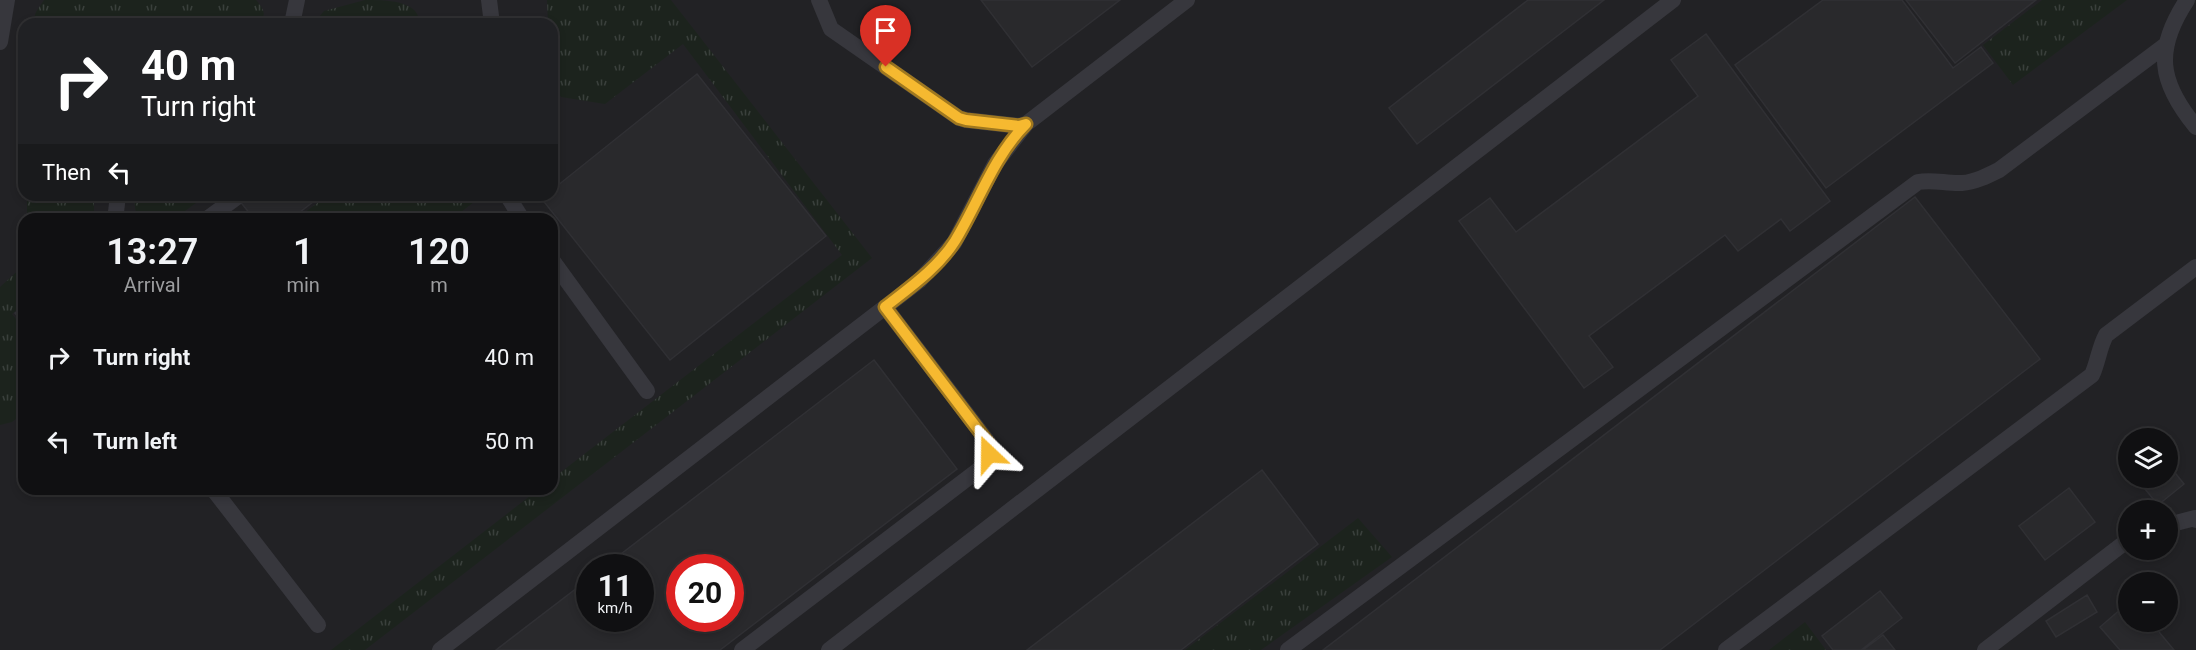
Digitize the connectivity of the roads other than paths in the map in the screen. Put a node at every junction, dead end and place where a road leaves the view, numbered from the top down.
1 (8, 0) edge
2 (297, 0) edge
3 (489, 0) edge
4 (819, 0) edge
5 (1187, 0) edge
6 (1673, 0) edge
7 (2187, 0) edge
8 (293, 18) edge
9 (491, 18) edge
10 (0, 42) edge
11 (2167, 44) junction
12 (1026, 124) junction
13 (2196, 127) edge
14 (232, 201) edge
15 (215, 213) edge
16 (2196, 267) edge
17 (558, 268) edge
18 (885, 307) junction
19 (647, 391) dead end
20 (218, 495) edge
21 (2196, 520) edge
22 (2178, 522) edge
23 (2118, 548) edge
24 (318, 625) dead end
25 (440, 650) edge
26 (742, 650) edge
27 (829, 650) edge
28 (1288, 650) edge
29 (1726, 650) edge
30 (1985, 650) edge

1 - 10 lane
2 - 8 lane
3 - 9 lane
4 - 12 lane
5 - 12 lane
6 - 27 lane
7 - 11 lane
11 - 13 lane
11 - 28 lane
12 - 18 lane
14 - 15 lane
16 - 29 lane
17 - 19 lane
18 - 25 lane
18 - 26 lane
20 - 24 lane
21 - 22 lane
23 - 30 lane

